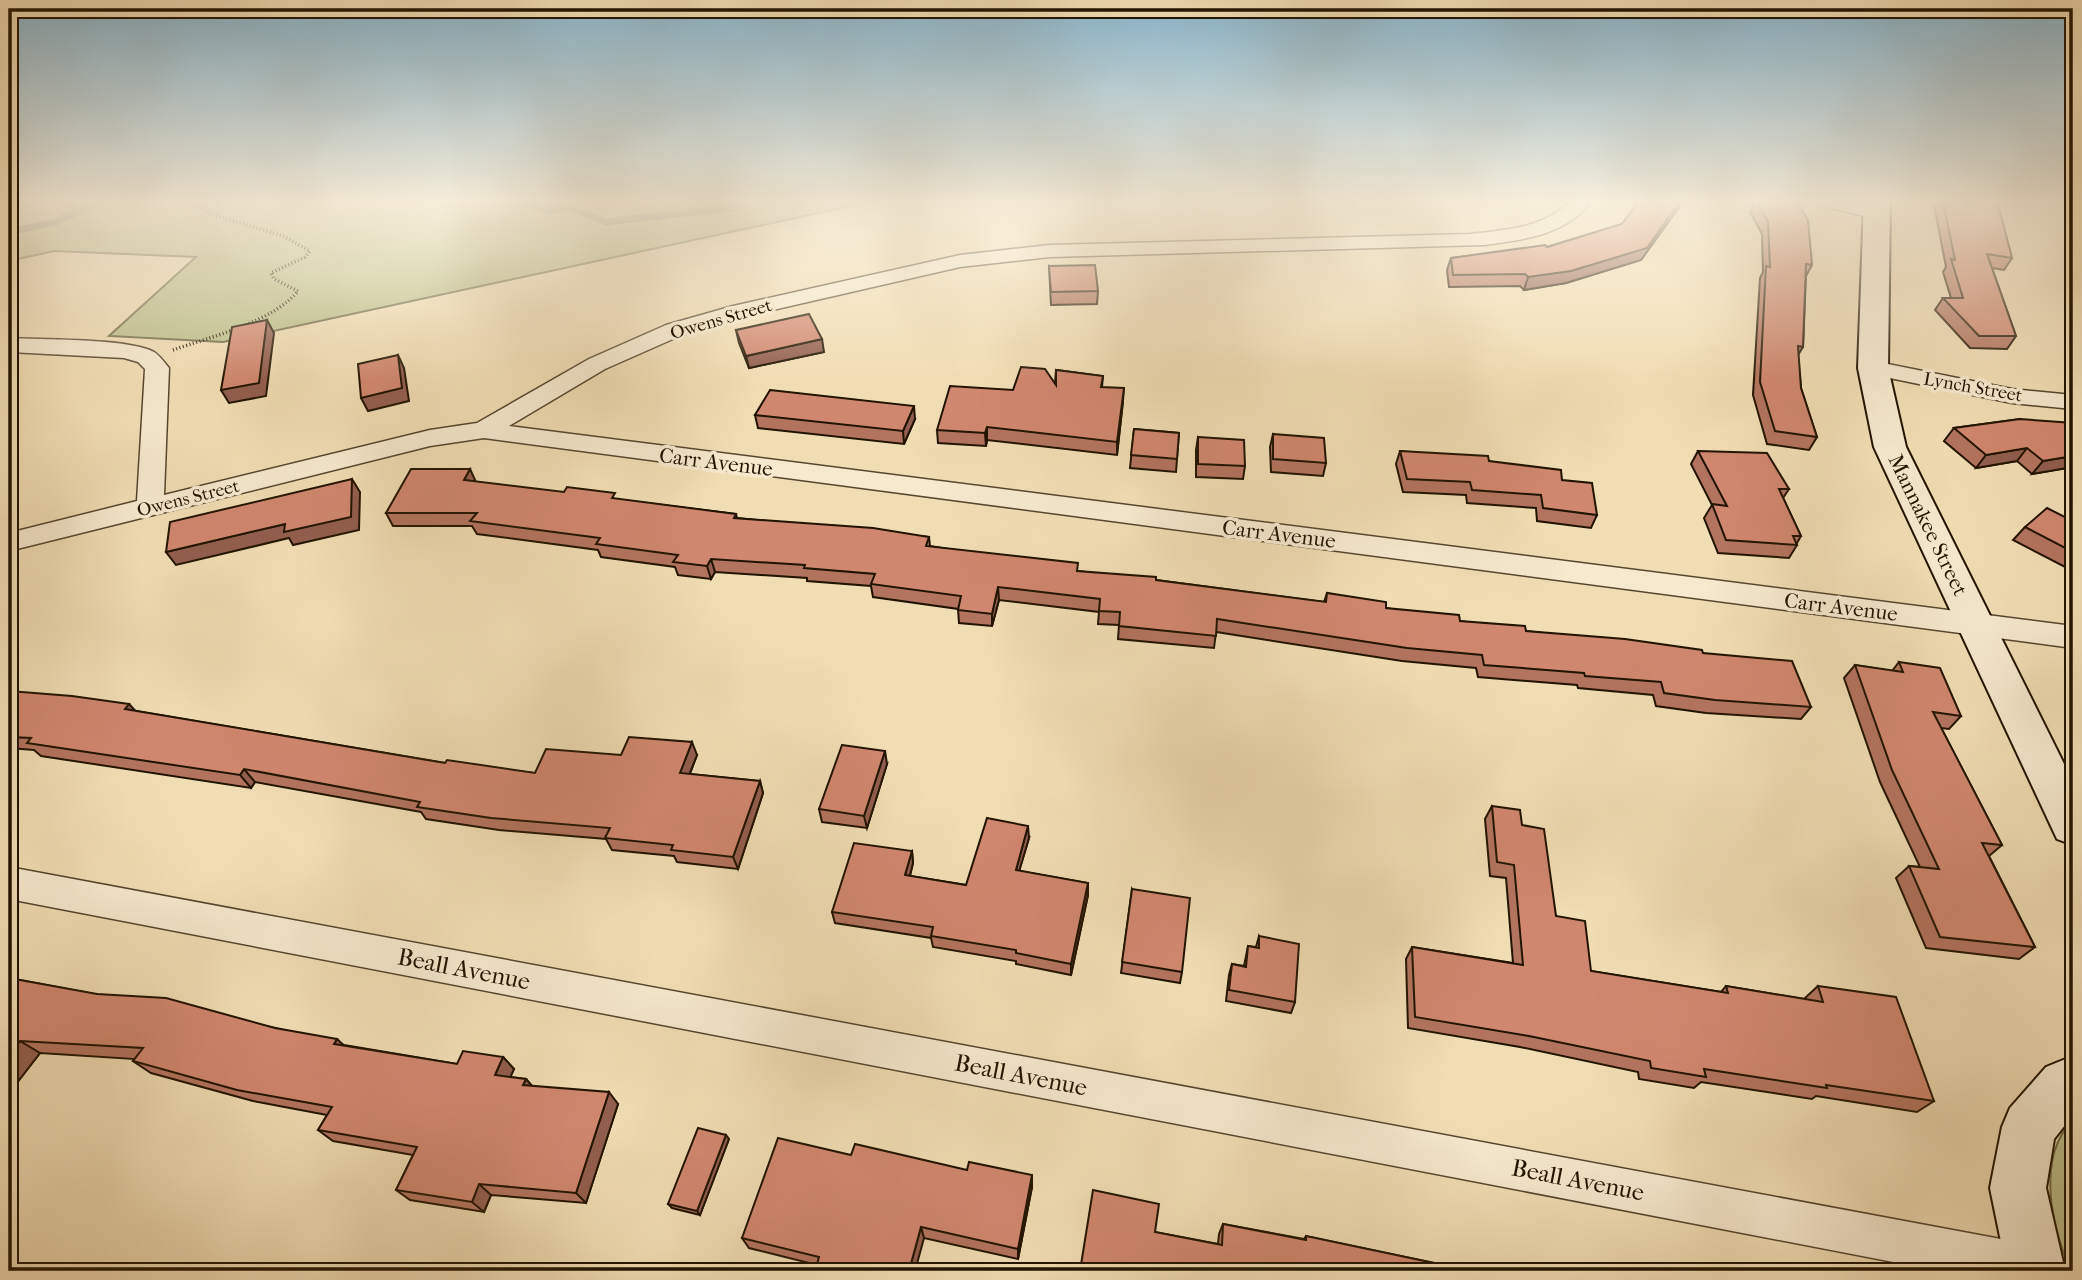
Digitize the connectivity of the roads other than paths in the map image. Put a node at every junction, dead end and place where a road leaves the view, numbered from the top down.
1 (962, 261) edge
2 (1876, 261) edge
3 (10, 345) edge
4 (1873, 368) junction
5 (2073, 402) edge
6 (484, 430) junction
7 (150, 507) junction
8 (9, 542) edge
9 (1975, 624) junction
10 (2073, 636) edge
11 (2073, 826) edge
12 (9, 883) edge
13 (2073, 1082) edge
14 (2034, 1269) edge

1 - 6 street, Owens Street
2 - 4 street, Mannakee Street
3 - 7 street
4 - 5 street, Lynch Street
4 - 9 street, Mannakee Street
6 - 7 street, Owens Street
6 - 9 street, Carr Avenue
7 - 8 street, Owens Street
9 - 10 street, Carr Avenue
9 - 11 street, Mannakee Street
12 - 14 street, Beall Avenue
13 - 14 street

